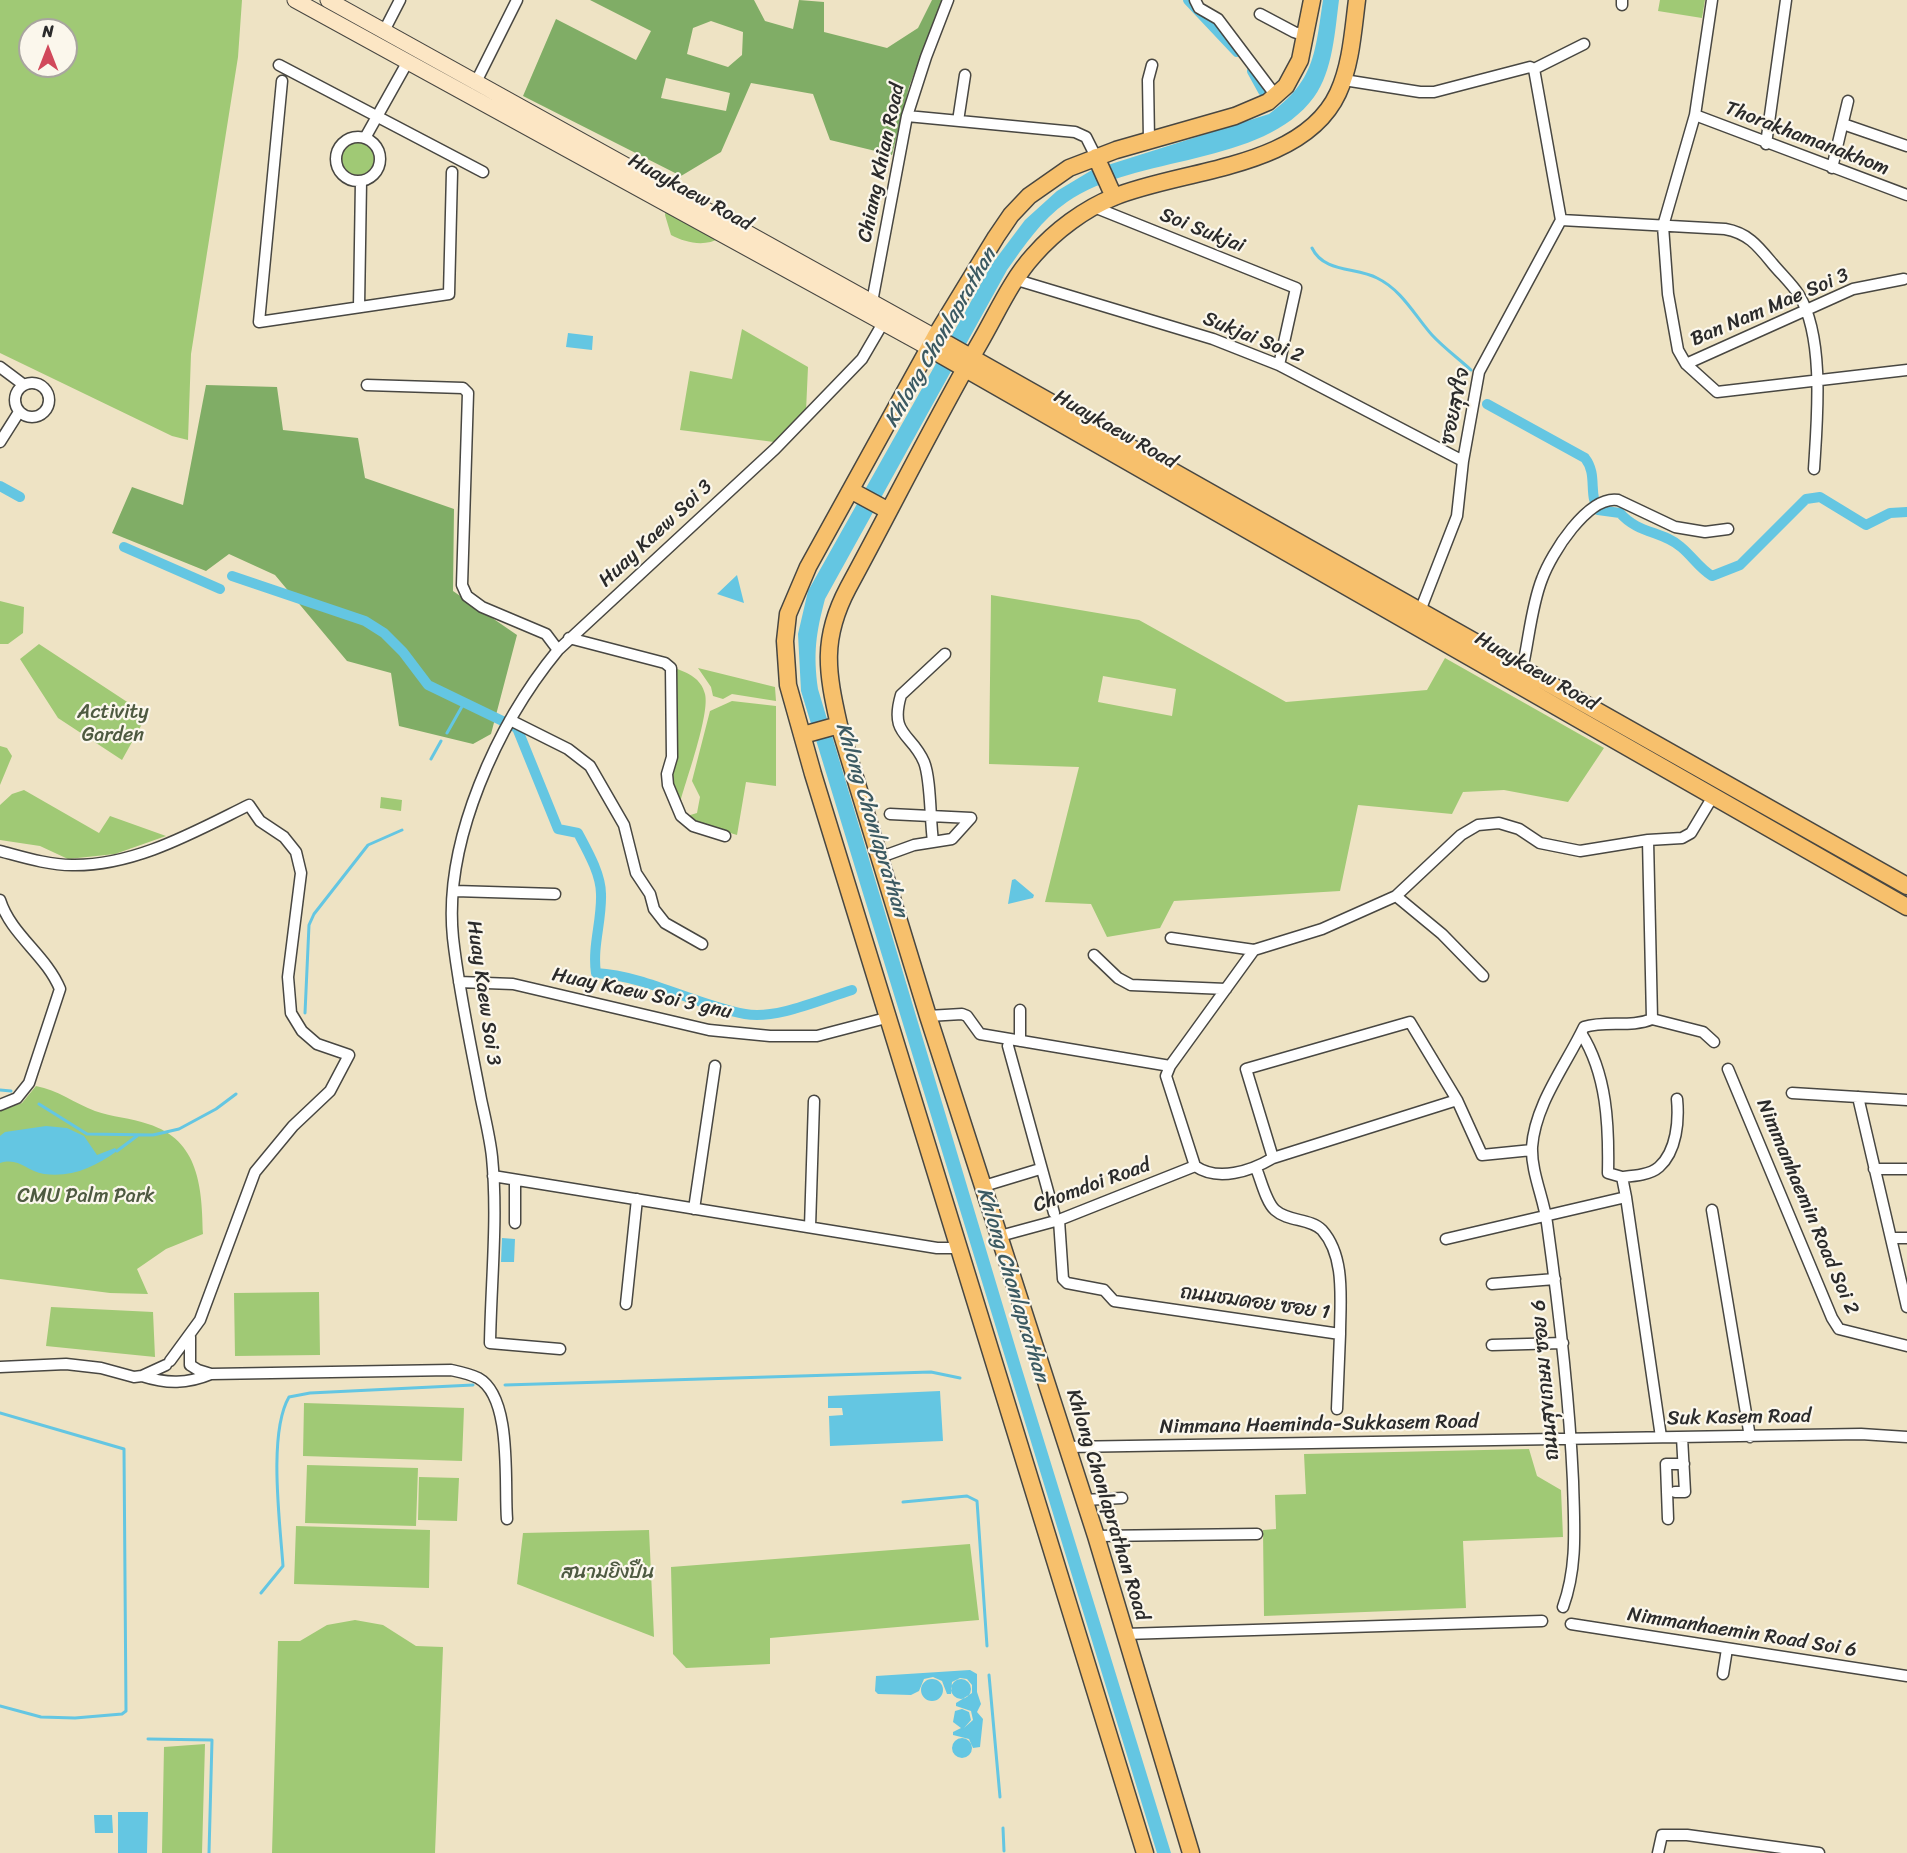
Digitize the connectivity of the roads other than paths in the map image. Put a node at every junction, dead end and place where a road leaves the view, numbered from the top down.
1 (295, 0) edge
2 (328, 0) edge
3 (400, 0) edge
4 (518, 0) edge
5 (948, 0) edge
6 (1195, 0) edge
7 (1312, 0) edge
8 (1357, 0) edge
9 (1712, 0) edge
10 (1786, 0) edge
11 (1260, 14) dead end
12 (384, 31) junction
13 (1306, 36) junction
14 (1584, 44) dead end
15 (407, 63) junction
16 (279, 65) dead end
17 (1152, 65) dead end
18 (1534, 69) junction
19 (964, 75) dead end
20 (1344, 80) junction
21 (282, 81) dead end
22 (472, 89) junction
23 (1276, 96) junction
24 (1848, 101) dead end
25 (1695, 115) junction
26 (380, 116) junction
27 (907, 116) junction
28 (958, 121) junction
29 (1843, 124) junction
30 (365, 138) junction
31 (1149, 140) junction
32 (1766, 144) junction
33 (1907, 147) edge
34 (1096, 157) junction
35 (1832, 168) junction
36 (452, 172) dead end
37 (483, 172) dead end
38 (361, 181) junction
39 (1907, 195) edge
40 (1114, 197) junction
41 (1094, 207) junction
42 (1561, 220) junction
43 (1663, 226) junction
44 (1904, 279) dead end
45 (1017, 280) junction
46 (872, 302) junction
47 (359, 307) junction
48 (1805, 309) junction
49 (883, 323) junction
50 (932, 343) junction
51 (968, 363) junction
52 (1686, 364) junction
53 (1279, 365) junction
54 (0, 367) edge
55 (1907, 370) edge
56 (1819, 381) junction
57 (24, 385) junction
58 (368, 385) dead end
59 (19, 412) junction
60 (0, 442) edge
61 (1463, 461) junction
62 (1814, 469) dead end
63 (855, 493) junction
64 (885, 509) junction
65 (1728, 529) dead end
66 (1417, 618) junction
67 (570, 638) junction
68 (558, 650) junction
69 (945, 654) dead end
70 (1522, 670) junction
71 (508, 725) junction
72 (836, 726) junction
73 (806, 734) junction
74 (1721, 783) junction
75 (1712, 798) junction
76 (890, 814) dead end
77 (929, 814) junction
78 (725, 836) dead end
79 (1648, 840) junction
80 (933, 842) junction
81 (0, 851) edge
82 (881, 857) junction
83 (1907, 886) edge
84 (455, 891) junction
85 (555, 894) dead end
86 (1396, 896) junction
87 (0, 900) edge
88 (1907, 908) edge
89 (1172, 938) dead end
90 (702, 944) dead end
91 (1254, 950) junction
92 (1094, 955) dead end
93 (1483, 976) dead end
94 (459, 982) junction
95 (1226, 988) junction
96 (1020, 1010) dead end
97 (928, 1016) junction
98 (886, 1018) junction
99 (1652, 1019) junction
100 (1581, 1033) junction
101 (1020, 1041) junction
102 (1714, 1042) dead end
103 (1008, 1046) dead end
104 (715, 1066) dead end
105 (1170, 1066) junction
106 (1728, 1069) dead end
107 (1792, 1092) dead end
108 (1858, 1097) junction
109 (1677, 1099) dead end
110 (1457, 1100) junction
111 (1907, 1100) edge
112 (814, 1101) dead end
113 (0, 1106) edge
114 (1532, 1150) junction
115 (1272, 1158) junction
116 (1195, 1166) junction
117 (1256, 1168) junction
118 (1874, 1169) junction
119 (1907, 1169) edge
120 (1040, 1170) junction
121 (493, 1176) junction
122 (1622, 1177) junction
123 (515, 1180) junction
124 (984, 1186) junction
125 (1626, 1197) junction
126 (637, 1199) junction
127 (694, 1209) junction
128 (1712, 1210) dead end
129 (1057, 1216) junction
130 (1546, 1217) junction
131 (515, 1223) dead end
132 (810, 1227) junction
133 (1000, 1236) junction
134 (1891, 1238) junction
135 (1907, 1238) edge
136 (1446, 1239) dead end
137 (957, 1248) junction
138 (1555, 1279) junction
139 (1492, 1284) dead end
140 (626, 1304) dead end
141 (1907, 1307) edge
142 (1340, 1334) junction
143 (190, 1337) junction
144 (1563, 1343) junction
145 (1492, 1345) dead end
146 (1907, 1346) edge
147 (560, 1349) dead end
148 (0, 1367) edge
149 (211, 1374) junction
150 (138, 1377) junction
151 (1337, 1409) dead end
152 (1661, 1437) junction
153 (1683, 1437) junction
154 (1750, 1437) junction
155 (1907, 1437) edge
156 (1571, 1438) junction
157 (1067, 1447) junction
158 (1684, 1464) junction
159 (1675, 1492) dead end
160 (1122, 1498) dead end
161 (1084, 1500) junction
162 (507, 1519) dead end
163 (1668, 1519) dead end
164 (1257, 1534) dead end
165 (1096, 1536) junction
166 (1563, 1607) dead end
167 (1542, 1622) dead end
168 (1571, 1624) dead end
169 (1125, 1634) junction
170 (1727, 1649) junction
171 (1723, 1674) dead end
172 (1907, 1676) edge
173 (1145, 1853) edge
174 (1191, 1853) edge
175 (1658, 1853) edge
176 (1819, 1853) edge

1 - 15 main road, Huaykaew Road
2 - 12 main road, Huaykaew Road
3 - 12 street
4 - 22 street
5 - 27 street, Chiang Khian Road
6 - 23 street
7 - 13 main road
8 - 20 main road, Khlong Chonlaprathan Road
9 - 25 street
10 - 32 street
11 - 13 street
12 - 22 main road, Huaykaew Road
13 - 23 main road
14 - 18 street
15 - 22 main road, Huaykaew Road
15 - 26 street
16 - 26 street
17 - 31 street
18 - 20 street
18 - 42 street
19 - 28 street
20 - 40 main road, Khlong Chonlaprathan Road
21 - 47 street
22 - 46 main road, Huaykaew Road
22 - 49 main road, Huaykaew Road
23 - 31 main road
24 - 29 street
25 - 32 street, Thorakhamanakhom
25 - 43 street
26 - 30 street
26 - 37 street
27 - 28 street
27 - 46 street, Chiang Khian Road
28 - 34 street
29 - 33 street
29 - 35 street
30 - 38 street
30 - 38 street
31 - 34 main road
32 - 35 street, Thorakhamanakhom
34 - 40 main road
34 - 50 main road
35 - 39 street, Thorakhamanakhom
36 - 47 street
38 - 47 street
40 - 41 main road, Khlong Chonlaprathan Road
41 - 45 main road, Khlong Chonlaprathan Road
41 - 53 street, Soi Sukjai
42 - 43 street
42 - 61 street, ซอยสุขใจ
43 - 48 street
43 - 52 street
44 - 48 street, Ban Nam Mae Soi 3
45 - 51 main road, Khlong Chonlaprathan Road
45 - 53 street, Sukjai Soi 2
46 - 50 main road, Huaykaew Road
48 - 52 street, Ban Nam Mae Soi 3
48 - 56 street
49 - 50 main road, Huaykaew Road
49 - 67 street, Huay Kaew Soi 3
50 - 51 main road, Huaykaew Road
50 - 63 main road
51 - 64 main road, Khlong Chonlaprathan Road
51 - 66 main road, Huaykaew Road
52 - 56 street
53 - 61 street, Sukjai Soi 2
54 - 57 street
55 - 56 street
56 - 62 street
57 - 59 street
57 - 59 street
58 - 68 street
59 - 60 street
61 - 66 street, ซอยสุขใจ
63 - 64 main road
63 - 73 main road
64 - 72 main road, Khlong Chonlaprathan Road
65 - 70 street
66 - 70 main road, Huaykaew Road
66 - 75 main road, Huaykaew Road
67 - 68 street, Huay Kaew Soi 3
67 - 78 street
68 - 71 street, Huay Kaew Soi 3
69 - 77 street
70 - 74 main road, Huaykaew Road
71 - 84 street, Huay Kaew Soi 3
71 - 90 street
72 - 73 main road
72 - 82 main road, Khlong Chonlaprathan Road
73 - 98 main road
74 - 75 main road
74 - 83 main road, Huaykaew Road
75 - 79 street
75 - 88 main road, Huaykaew Road
76 - 77 street
77 - 80 street
77 - 80 street
79 - 86 street
79 - 99 street
80 - 82 street
81 - 143 street
82 - 97 main road, Khlong Chonlaprathan Road
84 - 85 street
84 - 94 street, Huay Kaew Soi 3
86 - 91 street
86 - 93 street
87 - 113 street
89 - 91 street
91 - 95 street
92 - 95 street
94 - 98 street, Huay Kaew Soi 3 gnu
94 - 121 street, Huay Kaew Soi 3
95 - 105 street
96 - 101 street
97 - 101 street
97 - 124 main road, Khlong Chonlaprathan Road
98 - 137 main road
99 - 100 street
99 - 102 street
100 - 114 street
100 - 122 street
101 - 105 street
103 - 120 street
104 - 127 street
105 - 116 street
106 - 146 street, Nimmanhaemin Road Soi 2
107 - 108 street
108 - 111 street
108 - 118 street
109 - 122 street
110 - 114 street
110 - 115 street
110 - 115 street
112 - 132 street
114 - 130 street, ถนนสุขเกษม ซอย 6
115 - 117 street
116 - 117 street
116 - 129 street, Chomdoi Road
117 - 142 street, ถนนชมดอย ซอย 1
118 - 119 street
118 - 134 street
120 - 124 street
120 - 129 street
121 - 123 street
121 - 147 street, Huay Kaew Soi 3
122 - 125 street
123 - 126 street
123 - 131 street
124 - 133 main road, Khlong Chonlaprathan Road
125 - 130 street
125 - 152 street
126 - 127 street
126 - 140 street
127 - 132 street
128 - 154 street
129 - 133 street, Chomdoi Road
129 - 142 street, ถนนชมดอย ซอย 1
130 - 136 street
130 - 138 street, ถนนสุขเกษม ซอย 6
132 - 137 street
133 - 157 main road, Khlong Chonlaprathan Road
134 - 135 street
134 - 141 street
137 - 173 main road
138 - 139 street
138 - 144 street, ถนนสุขเกษม ซอย 6
142 - 151 street
143 - 149 street
143 - 150 street
144 - 145 street
144 - 156 street, ถนนสุขเกษม ซอย 6
148 - 150 street
149 - 150 street
149 - 162 street
152 - 153 street, Suk Kasem Road
152 - 156 street, Suk Kasem Road
153 - 154 street, Suk Kasem Road
153 - 158 street
154 - 155 street, Suk Kasem Road
156 - 157 street, Nimmana Haeminda-Sukkasem Road
156 - 166 street, ถนนสุขเกษม ซอย 6
157 - 161 main road, Khlong Chonlaprathan Road
158 - 159 street
158 - 163 street
160 - 161 street
161 - 165 main road, Khlong Chonlaprathan Road
164 - 165 street
165 - 169 main road, Khlong Chonlaprathan Road
167 - 169 street
168 - 170 street, Nimmanhaemin Road Soi 6
169 - 174 main road, Khlong Chonlaprathan Road
170 - 171 street
170 - 172 street, Nimmanhaemin Road Soi 6
175 - 176 street

